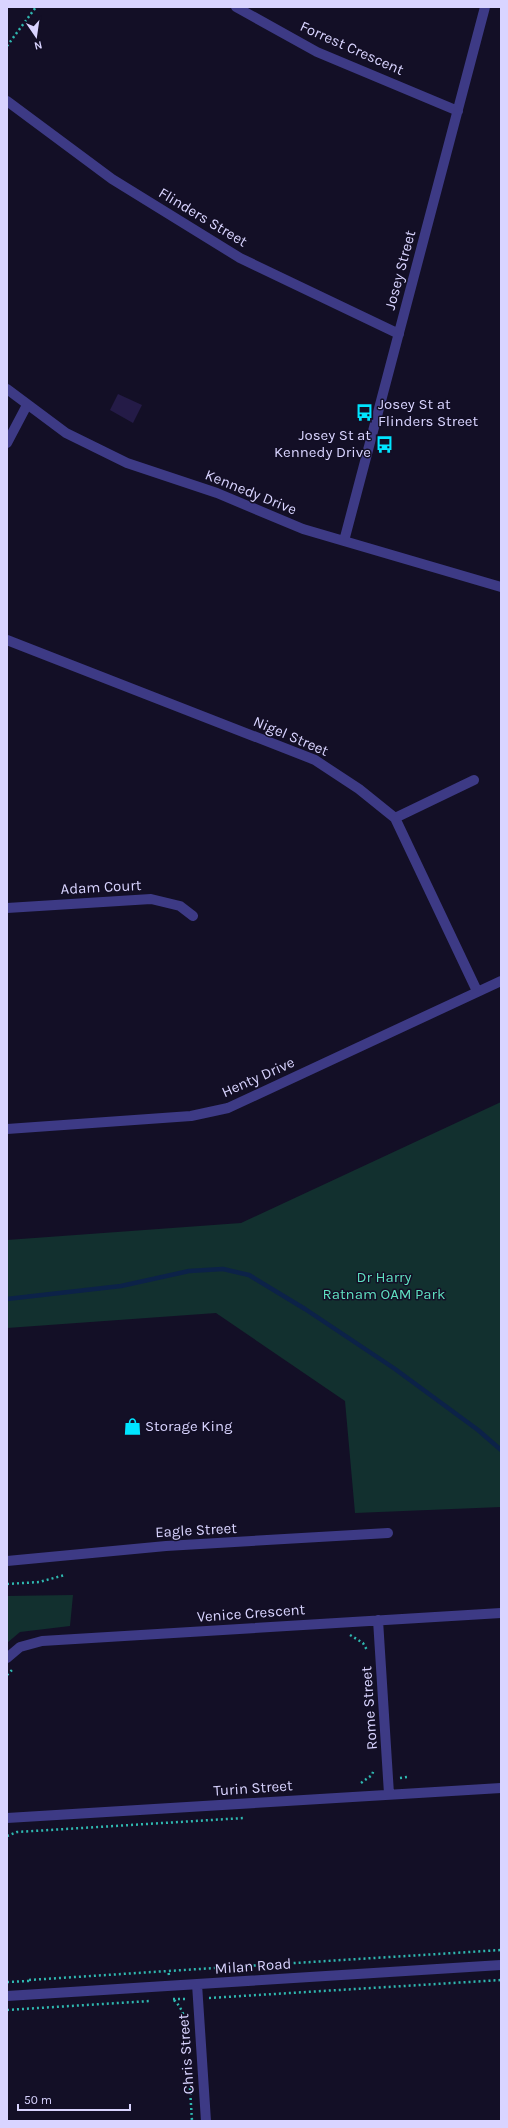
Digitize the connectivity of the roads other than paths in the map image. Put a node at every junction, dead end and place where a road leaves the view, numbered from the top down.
1 (236, 7) edge
2 (485, 7) edge
3 (7, 101) edge
4 (458, 111) junction
5 (399, 334) junction
6 (7, 389) edge
7 (27, 405) junction
8 (7, 443) edge
9 (344, 542) junction
10 (501, 587) edge
11 (7, 640) edge
12 (474, 780) dead end
13 (395, 818) junction
14 (7, 908) edge
15 (193, 916) dead end
16 (501, 980) edge
17 (477, 991) junction
18 (7, 1129) edge
19 (388, 1533) dead end
20 (7, 1562) edge
21 (501, 1613) edge
22 (378, 1620) junction
23 (7, 1658) edge
24 (501, 1788) edge
25 (390, 1794) junction
26 (7, 1818) edge
27 (501, 1965) edge
28 (197, 1984) junction
29 (7, 1996) edge
30 (206, 2121) edge

1 - 4 street, Forrest Crescent
2 - 4 street, Josey Street
3 - 5 street, Flinders Street
4 - 5 street, Josey Street
5 - 9 street, Josey Street
6 - 7 street, Kennedy Drive
7 - 8 street
7 - 9 street, Kennedy Drive
9 - 10 street, Kennedy Drive
11 - 13 street, Nigel Street
12 - 13 street
13 - 17 street, Nigel Street
14 - 15 street, Adam Court
16 - 17 street, Henty Drive
17 - 18 street, Henty Drive
19 - 20 street, Eagle Street
21 - 22 street, Venice Crescent
22 - 23 street, Venice Crescent
22 - 25 street, Rome Street
24 - 25 street, Turin Street
25 - 26 street, Turin Street
27 - 28 street, Milan Road
28 - 29 street, Milan Road
28 - 30 street, Chris Street

